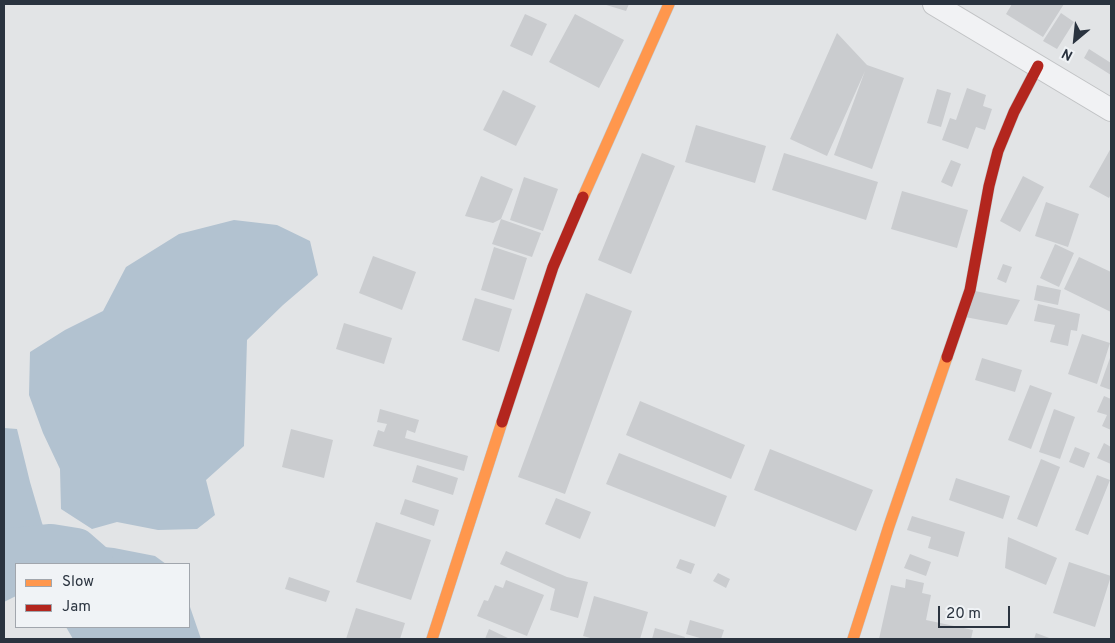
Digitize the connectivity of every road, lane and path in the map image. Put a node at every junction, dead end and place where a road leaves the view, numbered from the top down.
1 (669, 4) edge
2 (934, 4) edge
3 (1038, 66) junction
4 (1111, 110) edge
5 (432, 639) edge
6 (853, 639) edge

1 - 5 street
2 - 3 street
3 - 4 street
3 - 6 street

